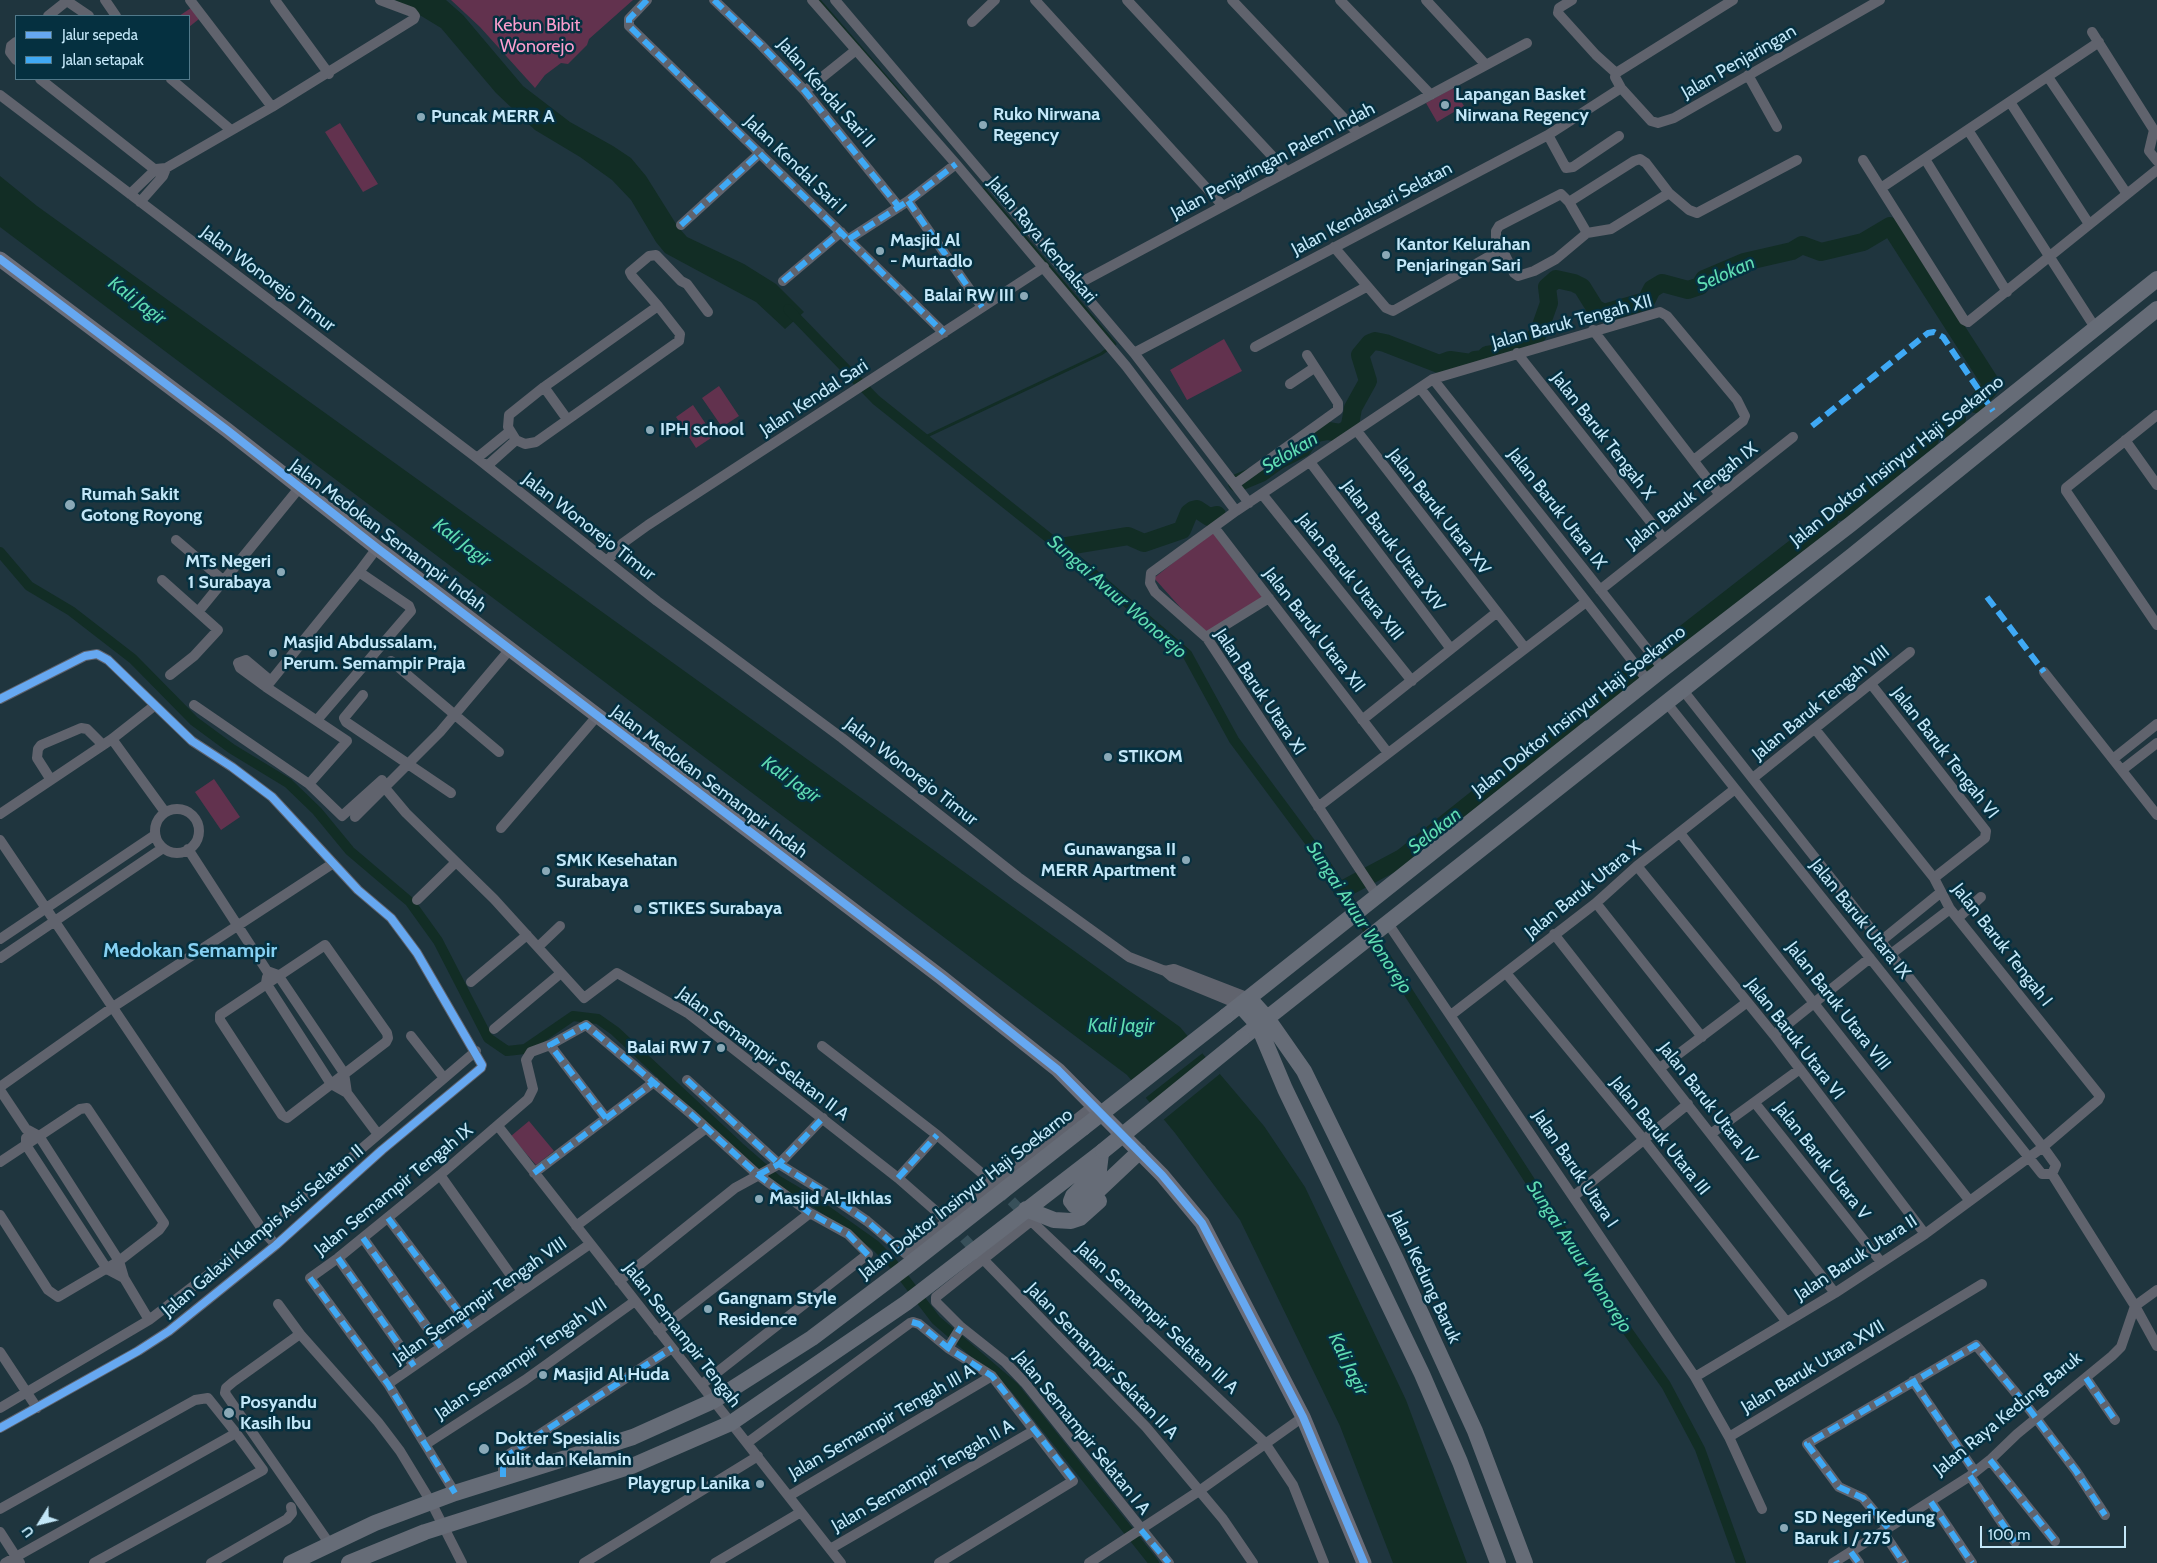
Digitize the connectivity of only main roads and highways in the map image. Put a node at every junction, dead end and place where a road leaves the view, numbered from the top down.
1 (2157, 279) edge
2 (2157, 309) edge
3 (2014, 394) junction
4 (2028, 412) junction
5 (1989, 414) junction
6 (2001, 434) junction
7 (1244, 1002) junction
8 (1263, 1022) junction
9 (1102, 1152) junction
10 (1028, 1215) junction
11 (1483, 1452) junction
12 (1460, 1462) junction
13 (291, 1563) edge
14 (349, 1563) edge
15 (1498, 1563) edge
16 (1525, 1563) edge

1 - 3 main road, Jalan Doktor Insinyur Haji Soekarno
2 - 4 main road
3 - 4 main road
3 - 5 main road, Jalan Doktor Insinyur Haji Soekarno
4 - 6 main road
5 - 6 main road
5 - 7 main road, Jalan Doktor Insinyur Haji Soekarno
6 - 8 main road
7 - 8 main road
7 - 13 main road, Jalan Doktor Insinyur Haji Soekarno, bridge
8 - 9 main road, bridge
8 - 11 main road, Jalan Kedung Baruk
8 - 12 main road
9 - 10 main road
9 - 10 main road
10 - 14 main road
11 - 12 main road
11 - 16 main road, Jalan Kedung Baruk
12 - 15 main road

